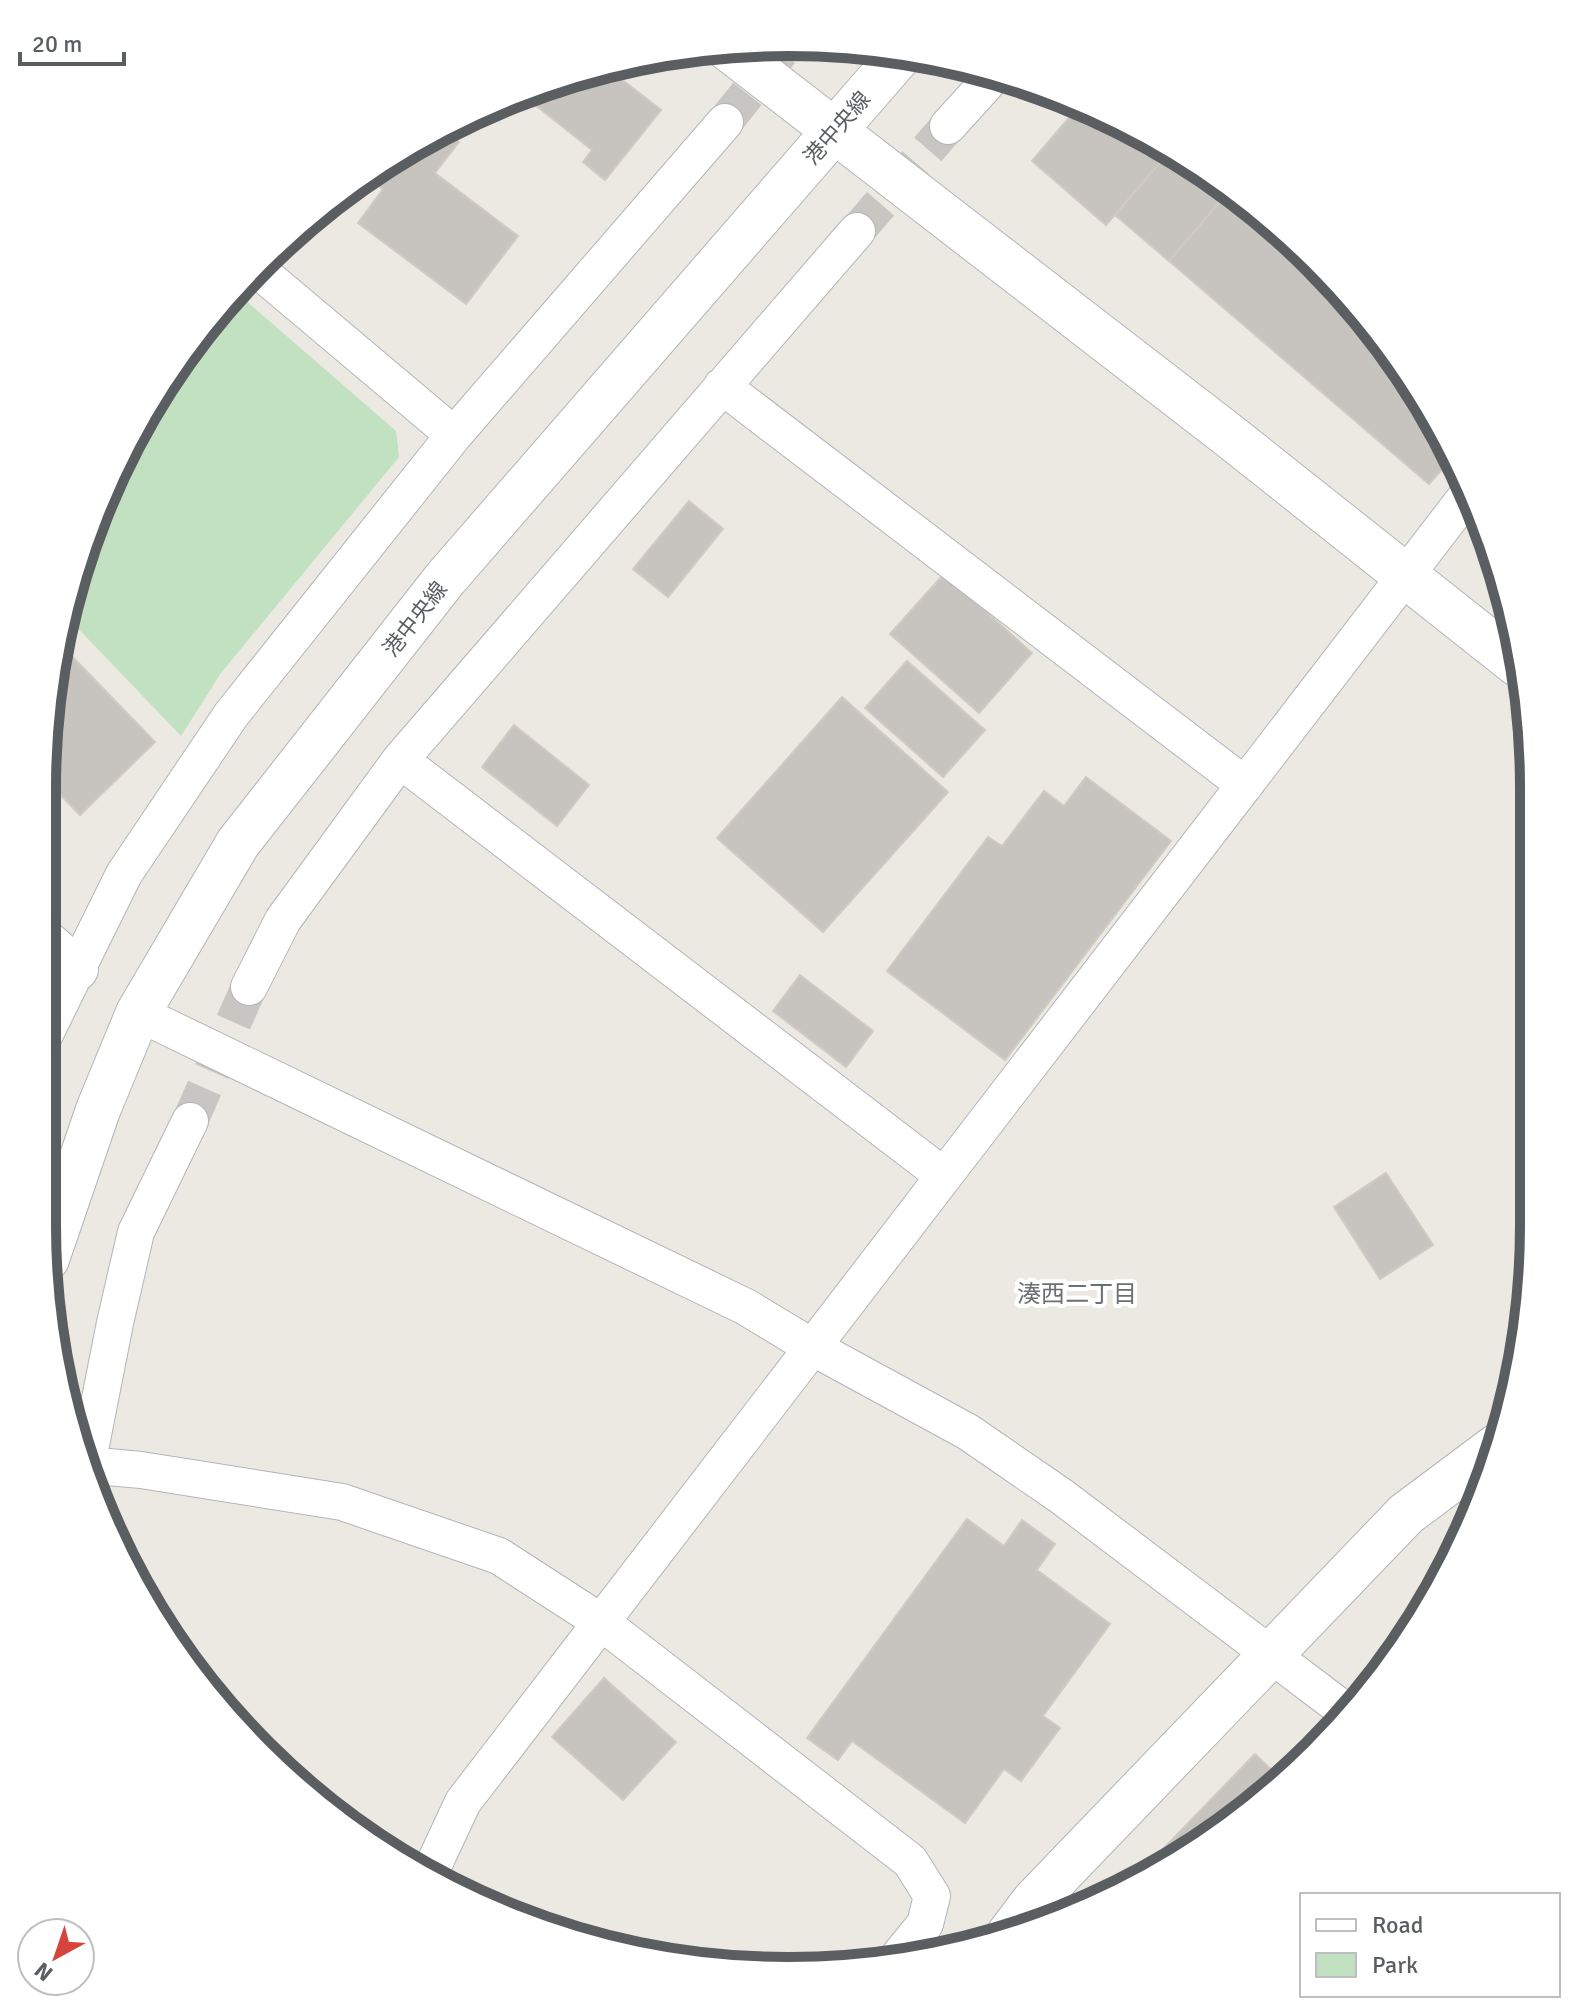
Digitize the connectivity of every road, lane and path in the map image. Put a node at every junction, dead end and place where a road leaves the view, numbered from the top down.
1 (740, 58) edge
2 (893, 63) edge
3 (986, 84) edge
4 (725, 122) tunnel mouth
5 (948, 126) tunnel mouth
6 (835, 130) junction
7 (857, 231) tunnel mouth
8 (265, 276) edge
9 (722, 386) junction
10 (454, 435) junction
11 (1462, 502) edge
12 (1405, 574) junction
13 (1508, 657) edge
14 (400, 760) junction
15 (1245, 785) junction
16 (56, 951) edge
17 (76, 969) junction
18 (249, 987) tunnel mouth
19 (56, 1011) edge
20 (138, 1013) junction
21 (190, 1121) tunnel mouth
22 (944, 1176) junction
23 (56, 1232) edge
24 (812, 1347) junction
25 (91, 1446) edge
26 (1482, 1457) edge
27 (97, 1466) edge
28 (601, 1622) junction
29 (1270, 1654) junction
30 (1339, 1706) edge
31 (433, 1865) edge
32 (1021, 1919) edge
33 (906, 1947) edge

1 - 6 street
2 - 6 street, 港中央線
3 - 5 street
4 - 10 street
6 - 12 street
6 - 20 street, 港中央線
7 - 9 street
8 - 10 street
9 - 14 street
9 - 15 street
10 - 17 street
11 - 12 street
12 - 13 street
12 - 15 street
14 - 18 street
14 - 22 street
15 - 22 street
16 - 17 street
17 - 19 street
20 - 23 street, 港中央線
20 - 24 street
21 - 25 street
22 - 24 street
24 - 28 street
24 - 29 street
26 - 29 street
27 - 28 street
28 - 31 street
28 - 33 street
29 - 30 street
29 - 32 street

